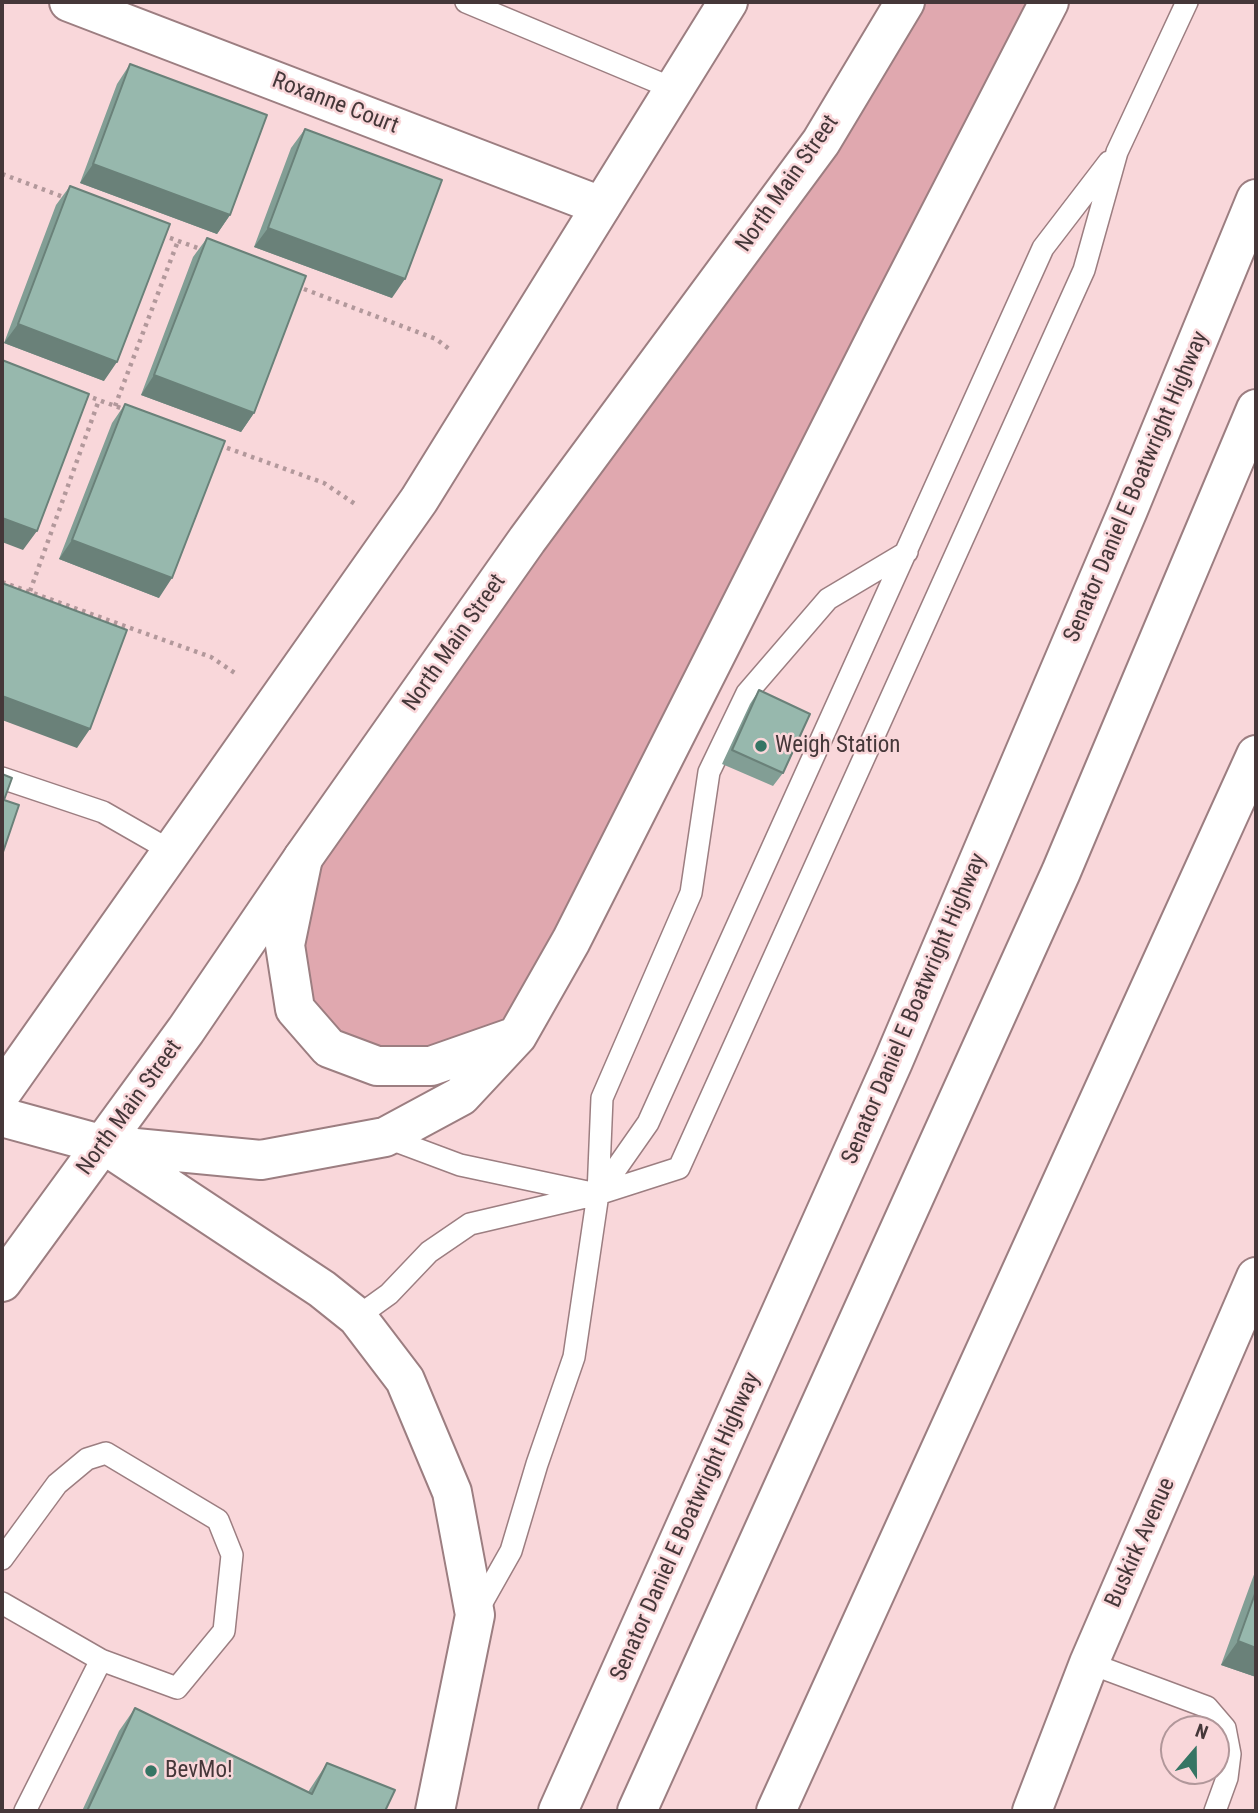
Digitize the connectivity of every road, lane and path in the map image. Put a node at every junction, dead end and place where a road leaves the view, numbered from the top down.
1 (69, 2) edge
2 (466, 2) edge
3 (728, 2) edge
4 (905, 2) edge
5 (1049, 2) edge
6 (1187, 2) edge
7 (674, 89) junction
8 (1117, 152) junction
9 (2, 174) edge
10 (1256, 199) edge
11 (71, 200) edge
12 (601, 206) junction
13 (154, 232) edge
14 (178, 240) junction
15 (204, 250) edge
16 (294, 285) edge
17 (493, 381) junction
18 (75, 391) edge
19 (99, 400) junction
20 (115, 406) junction
21 (1256, 409) edge
22 (128, 411) edge
23 (219, 444) edge
24 (396, 533) junction
25 (907, 552) junction
26 (2, 582) edge
27 (30, 592) junction
28 (277, 702) junction
29 (1256, 755) edge
30 (2, 778) edge
31 (171, 852) junction
32 (303, 858) junction
33 (516, 1036) junction
34 (2, 1092) edge
35 (2, 1118) edge
36 (385, 1137) junction
37 (104, 1145) junction
38 (598, 1194) junction
39 (1256, 1277) edge
40 (2, 1282) edge
41 (357, 1317) junction
42 (2, 1559) edge
43 (2, 1603) edge
44 (475, 1615) junction
45 (101, 1660) junction
46 (1088, 1663) junction
47 (814, 1728) junction
48 (25, 1811) edge
49 (435, 1811) edge
50 (558, 1811) edge
51 (637, 1811) edge
52 (776, 1811) edge
53 (792, 1811) edge
54 (1031, 1811) edge
55 (1214, 1811) edge

1 - 12 main road, Roxanne Court
2 - 7 lane
3 - 7 main road
4 - 32 main road, North Main Street
5 - 33 main road
6 - 8 lane
7 - 12 main road
8 - 25 lane
8 - 38 lane
9 - 11 path
10 - 50 main road, Senator Daniel E Boatwright Highway
12 - 17 main road
13 - 14 path
14 - 15 path
14 - 20 path
16 - 17 path
17 - 24 main road
18 - 19 path
19 - 20 path
19 - 27 path
20 - 22 path
21 - 51 main road
23 - 24 path
24 - 28 main road
25 - 38 lane
25 - 38 lane
26 - 27 path
27 - 28 path
28 - 31 main road
29 - 47 main road
30 - 31 lane
31 - 34 main road
32 - 33 main road
32 - 37 main road, North Main Street
33 - 36 main road
35 - 37 main road
36 - 37 main road
36 - 38 lane
37 - 40 main road, North Main Street
37 - 41 main road
38 - 41 lane
38 - 44 lane
39 - 46 main road, Buskirk Avenue
41 - 44 main road
42 - 45 lane
43 - 45 lane
44 - 49 main road
45 - 48 lane
46 - 54 main road, Buskirk Avenue
46 - 55 lane
47 - 52 main road
47 - 53 main road

